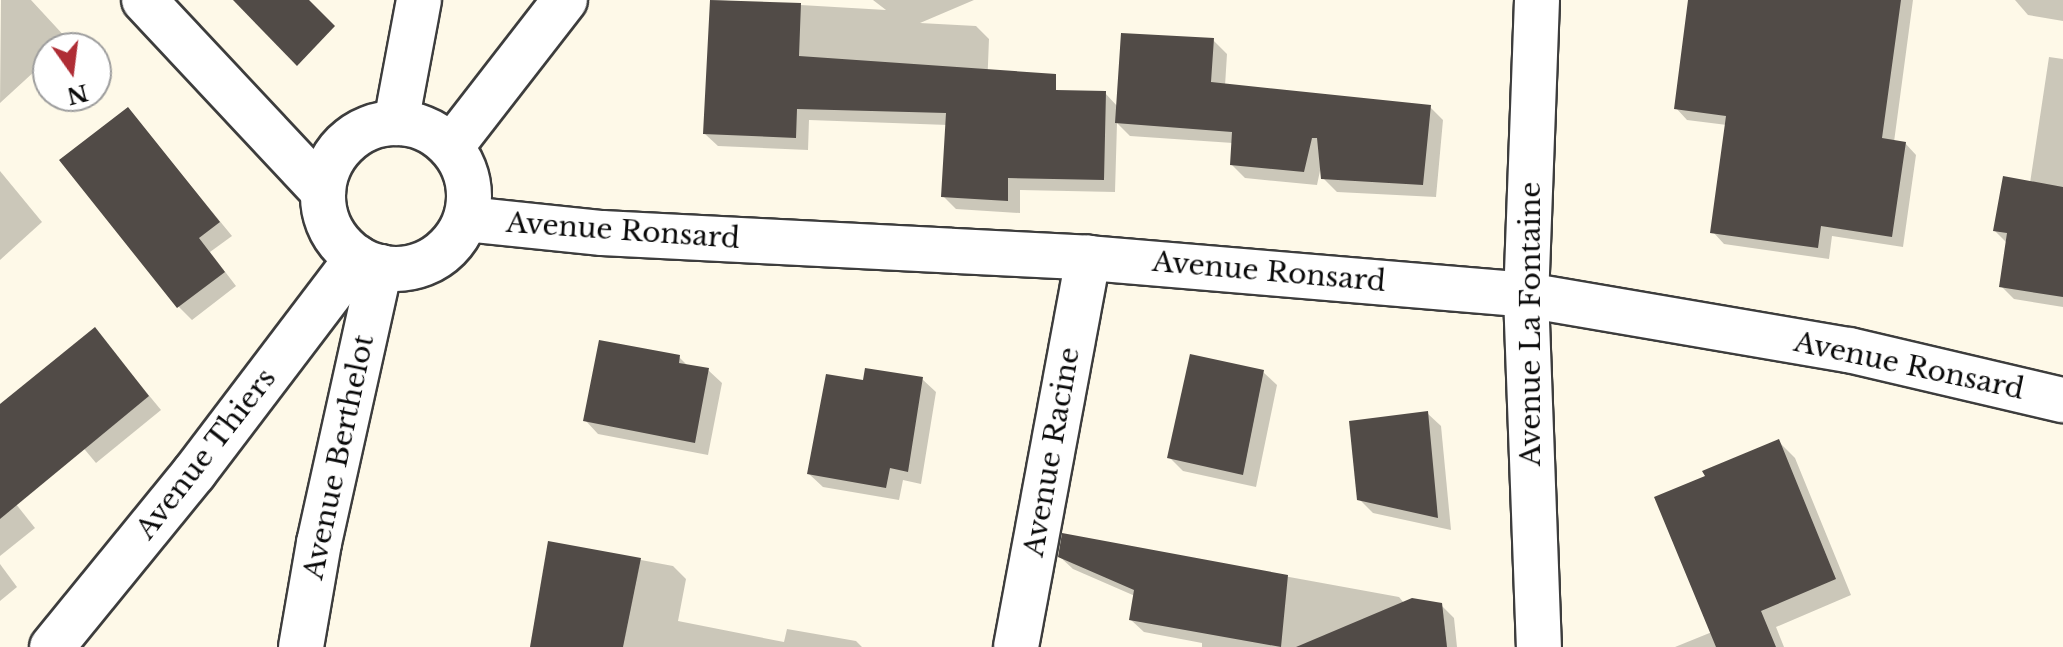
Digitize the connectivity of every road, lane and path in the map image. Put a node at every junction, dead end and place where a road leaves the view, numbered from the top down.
1 (144, 0) edge
2 (419, 0) edge
3 (565, 0) edge
4 (1537, 0) edge
5 (396, 123) junction
6 (451, 147) junction
7 (323, 191) junction
8 (466, 219) junction
9 (1088, 258) junction
10 (369, 262) junction
11 (1526, 295) junction
12 (2063, 400) edge
13 (52, 647) edge
14 (301, 647) edge
15 (1016, 647) edge
16 (1539, 647) edge

1 - 7 street
2 - 5 street
3 - 6 street
4 - 11 street, Avenue La Fontaine
5 - 6 street
5 - 7 street
6 - 8 street
7 - 10 street
8 - 9 street, Avenue Ronsard
8 - 10 street
9 - 11 street, Avenue Ronsard
9 - 15 street, Avenue Racine
10 - 13 street, Avenue Thiers
10 - 14 street, Avenue Berthelot
11 - 12 street, Avenue Ronsard
11 - 16 street, Avenue La Fontaine

